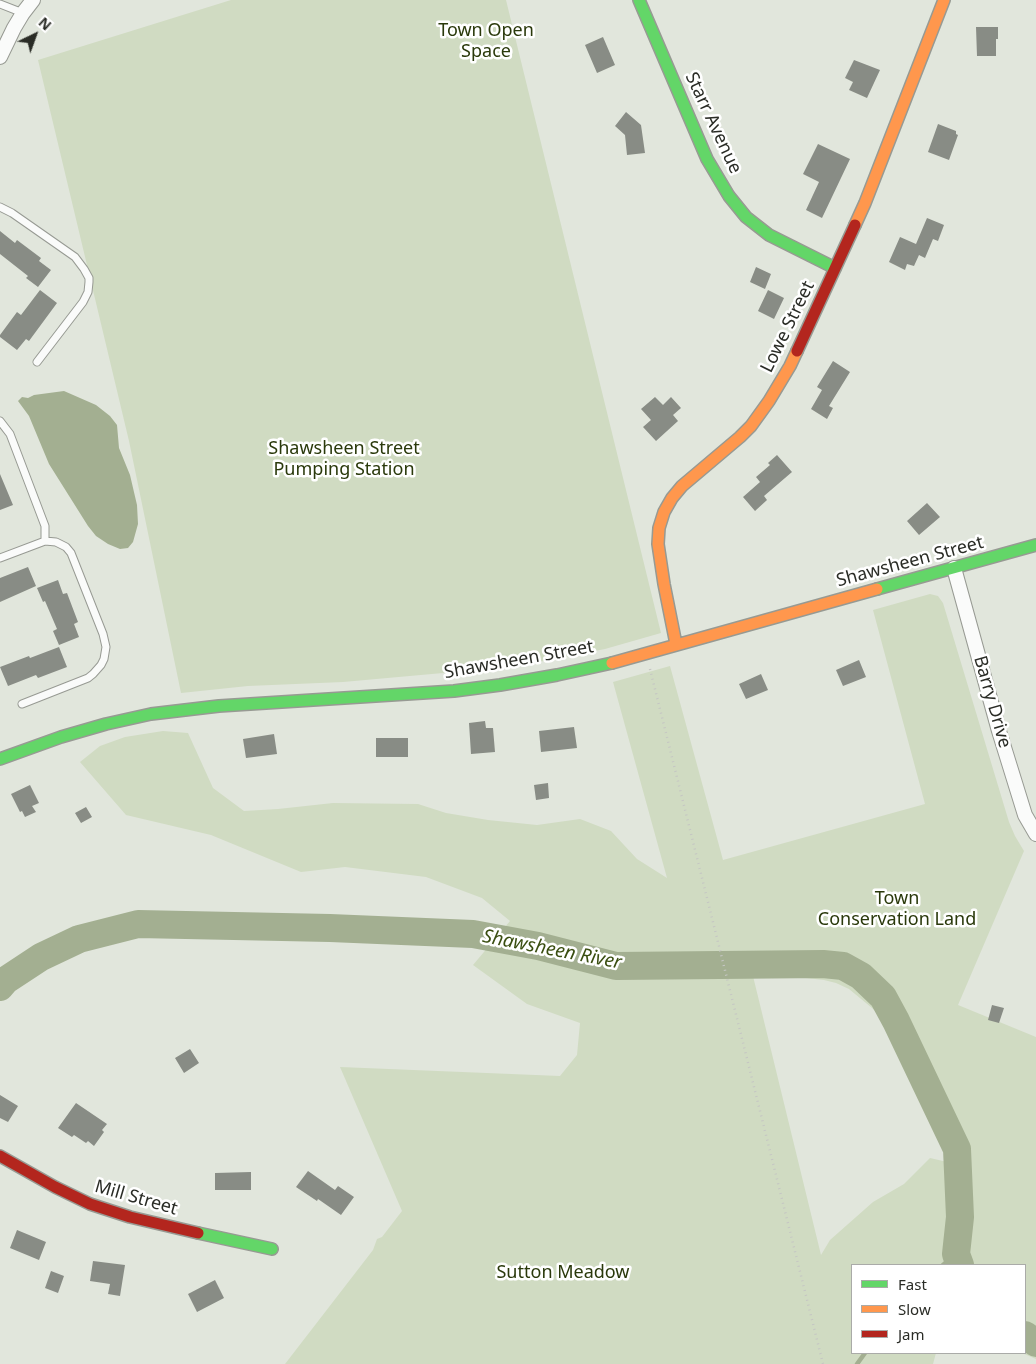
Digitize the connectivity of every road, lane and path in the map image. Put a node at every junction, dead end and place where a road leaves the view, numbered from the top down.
1 (33, 0) edge
2 (639, 0) edge
3 (944, 0) edge
4 (0, 4) edge
5 (23, 13) junction
6 (0, 57) edge
7 (0, 207) edge
8 (836, 268) junction
9 (37, 362) dead end
10 (0, 421) edge
11 (45, 541) junction
12 (1036, 545) edge
13 (0, 558) edge
14 (954, 568) junction
15 (676, 644) junction
16 (646, 652) junction
17 (22, 704) dead end
18 (0, 759) edge
19 (1036, 834) edge
20 (0, 1156) edge
21 (272, 1249) dead end
22 (823, 1364) edge

1 - 5 street
2 - 8 street, Starr Avenue
3 - 8 street, Lowe Street
4 - 5 lane
5 - 6 street
7 - 9 lane
8 - 15 street, Lowe Street
10 - 11 lane
11 - 13 lane
11 - 17 lane
12 - 14 street, Shawsheen Street
14 - 15 street, Shawsheen Street
14 - 19 street, Barry Drive
15 - 16 street, Shawsheen Street
16 - 18 street, Shawsheen Street
16 - 22 path
20 - 21 street, Mill Street

